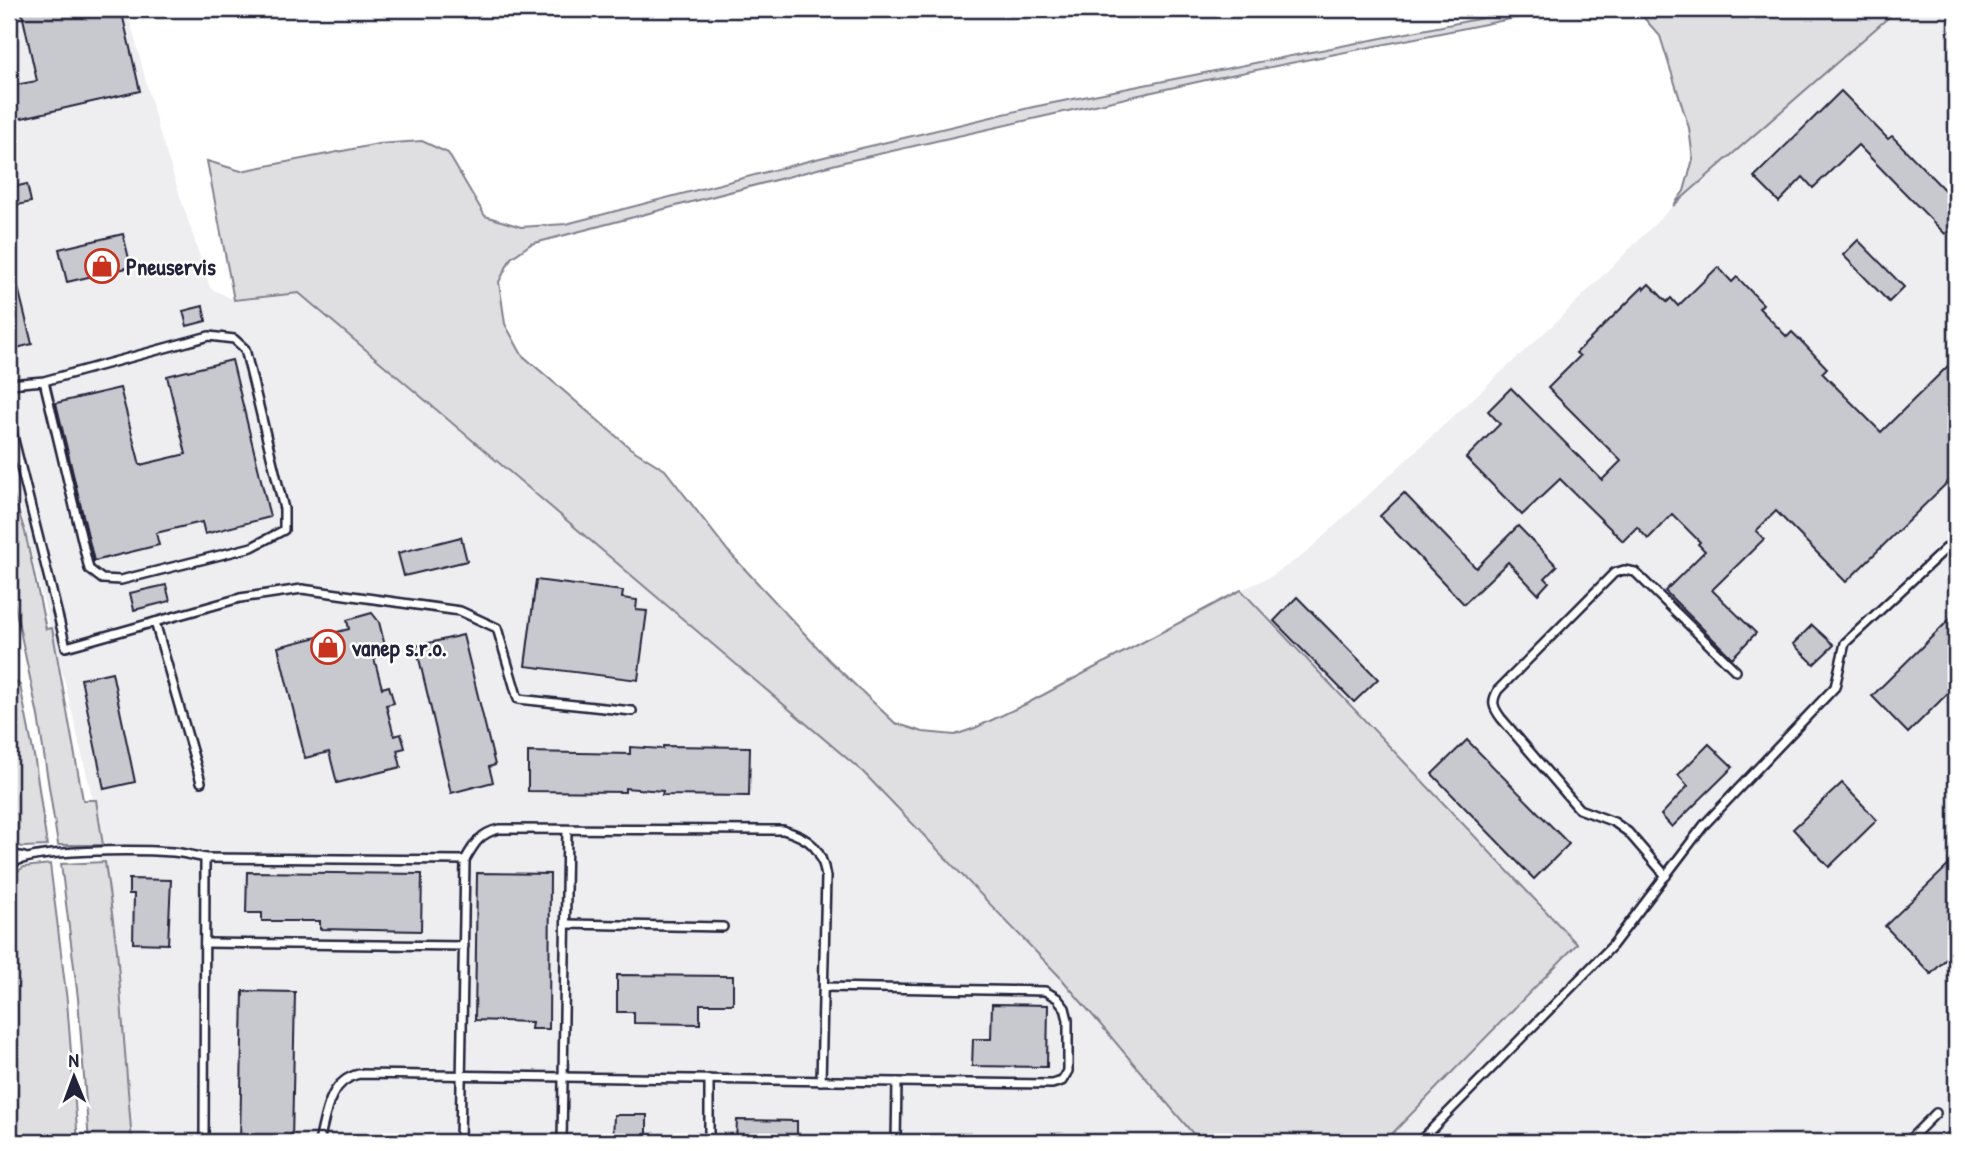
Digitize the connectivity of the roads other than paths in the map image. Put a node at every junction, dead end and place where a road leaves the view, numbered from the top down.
1 (44, 381) junction
2 (9, 384) edge
3 (9, 420) edge
4 (1956, 539) edge
5 (155, 622) junction
6 (1736, 671) dead end
7 (632, 710) dead end
8 (201, 782) dead end
9 (566, 830) junction
10 (9, 853) edge
11 (24, 858) junction
12 (205, 858) junction
13 (465, 860) junction
14 (9, 865) edge
15 (1666, 876) junction
16 (566, 924) junction
17 (723, 927) dead end
18 (205, 943) junction
19 (464, 946) junction
20 (824, 987) junction
21 (461, 1075) junction
22 (563, 1076) junction
23 (709, 1079) junction
24 (821, 1081) junction
25 (897, 1082) junction
26 (1936, 1113) dead end
27 (204, 1142) edge
28 (319, 1142) edge
29 (460, 1142) edge
30 (562, 1142) edge
31 (709, 1142) edge
32 (896, 1142) edge
33 (1419, 1142) edge
34 (1907, 1142) edge

1 - 1 lane
1 - 2 lane
3 - 5 lane
4 - 15 lane
5 - 7 lane
5 - 8 lane
6 - 15 lane
9 - 13 lane
9 - 16 lane
9 - 20 lane
10 - 11 lane
11 - 12 lane
11 - 14 lane
12 - 13 lane
12 - 18 lane
13 - 19 lane
15 - 33 lane
16 - 17 lane
16 - 22 lane
18 - 19 lane
18 - 27 lane
19 - 21 lane
20 - 24 lane
20 - 25 lane
21 - 22 lane
21 - 28 lane
21 - 29 lane
22 - 23 lane
22 - 30 lane
23 - 24 lane
23 - 31 lane
24 - 25 lane
25 - 32 lane
26 - 34 lane

